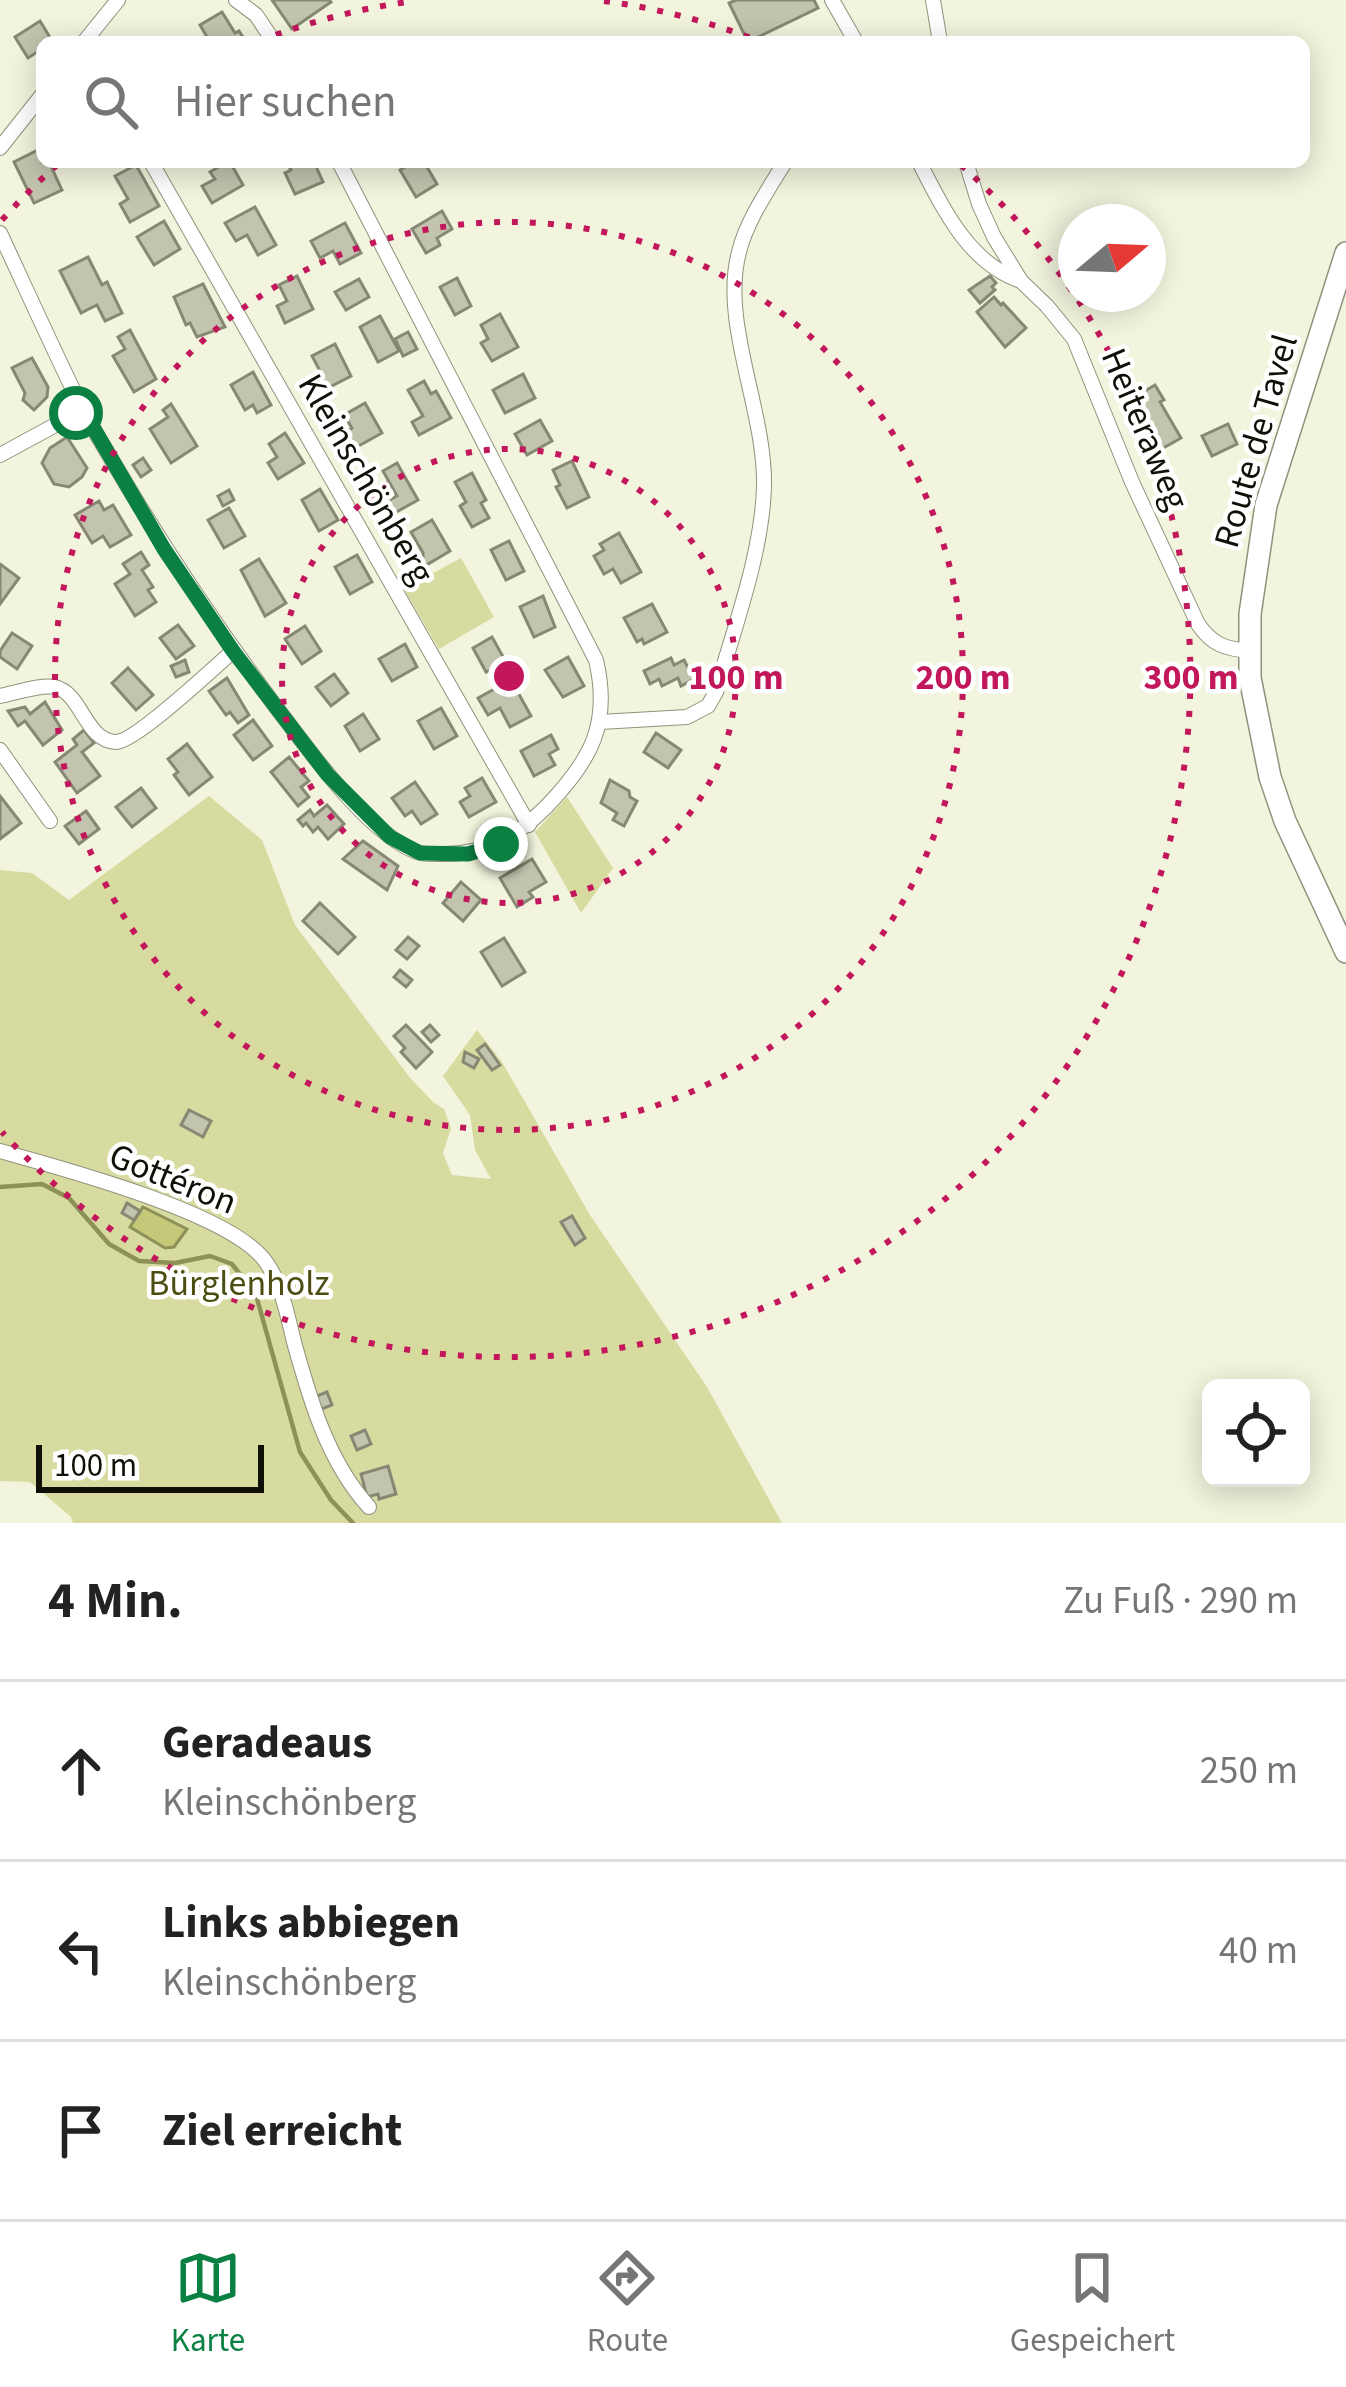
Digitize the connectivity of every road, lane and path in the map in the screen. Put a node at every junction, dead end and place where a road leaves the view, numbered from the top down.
1 (118, 0) edge
2 (236, 0) edge
3 (832, 0) edge
4 (934, 0) edge
5 (89, 36) edge
6 (270, 36) edge
7 (853, 36) edge
8 (939, 36) edge
9 (36, 103) edge
10 (0, 148) edge
11 (155, 168) edge
12 (342, 168) edge
13 (782, 168) edge
14 (923, 168) edge
15 (967, 168) edge
16 (0, 233) edge
17 (1346, 254) edge
18 (1021, 281) junction
19 (83, 410) junction
20 (0, 455) edge
21 (233, 651) junction
22 (1250, 651) junction
23 (0, 696) edge
24 (600, 722) junction
25 (0, 750) edge
26 (50, 820) dead end
27 (529, 825) junction
28 (1346, 952) edge
29 (0, 1151) edge
30 (369, 1507) dead end

1 - 5 street
2 - 6 street
3 - 7 street
4 - 8 street
9 - 10 street
11 - 27 street, Kleinschönberg
12 - 24 street
13 - 24 street
14 - 18 street
15 - 18 street
16 - 19 street
17 - 22 main road, Route de Tavel
18 - 22 street, Heiteraweg
19 - 20 street
19 - 21 street
21 - 23 street
21 - 27 street
22 - 28 main road, Route de Tavel
24 - 27 street
25 - 26 street
29 - 30 street, Gottéron

